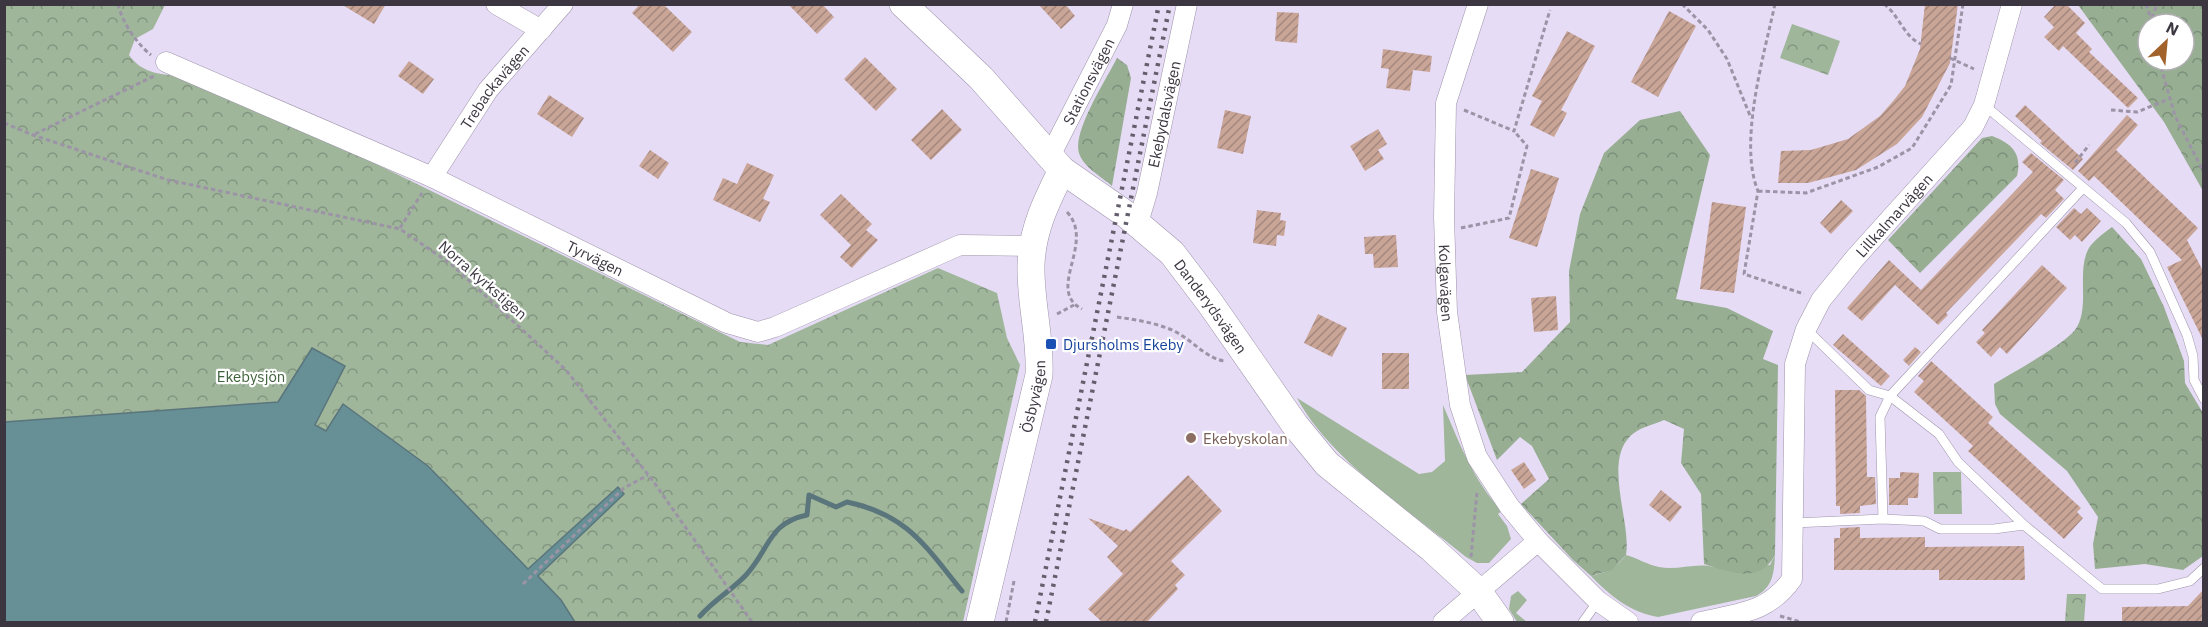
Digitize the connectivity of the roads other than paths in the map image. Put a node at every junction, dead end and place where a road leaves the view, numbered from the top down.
1 (496, 4) edge
2 (563, 4) edge
3 (903, 4) edge
4 (1123, 4) edge
5 (1187, 4) edge
6 (1478, 4) edge
7 (2012, 4) edge
8 (541, 30) junction
9 (166, 62) road end
10 (1984, 105) junction
11 (1056, 163) junction
12 (432, 177) junction
13 (2083, 188) junction
14 (1138, 223) junction
15 (1033, 246) junction
16 (1806, 329) junction
17 (1890, 396) junction
18 (2204, 399) edge
19 (1883, 519) junction
20 (1794, 523) junction
21 (2024, 525) junction
22 (1538, 541) junction
23 (2204, 568) edge
24 (1478, 591) junction
25 (1598, 601) junction
26 (1712, 621) edge
27 (980, 622) edge
28 (1443, 622) edge
29 (1500, 622) edge
30 (1583, 622) edge
31 (1628, 622) edge

1 - 8 street
2 - 8 street, Trebackavägen
3 - 11 street, Danderydsvägen
4 - 11 street, Stationsvägen
5 - 14 street, Ekebydalsvägen
6 - 22 street, Kolgavägen
7 - 10 street, Lillkalmarvägen
8 - 12 street, Trebackavägen
9 - 12 street, Tyrvägen
10 - 13 lane
10 - 16 street, Lillkalmarvägen
11 - 14 street, Danderydsvägen
11 - 15 street, Ösbyvägen
12 - 15 street, Tyrvägen
13 - 17 lane
13 - 18 lane
14 - 24 street, Danderydsvägen
15 - 27 street, Ösbyvägen
16 - 17 lane
16 - 20 street, Lillkalmarvägen
17 - 19 lane
17 - 21 lane
19 - 20 lane
19 - 21 lane
20 - 26 street, Lillkalmarvägen
21 - 23 lane
22 - 24 street
22 - 25 street
24 - 28 street
24 - 29 street, Danderydsvägen
25 - 30 lane
25 - 31 street

